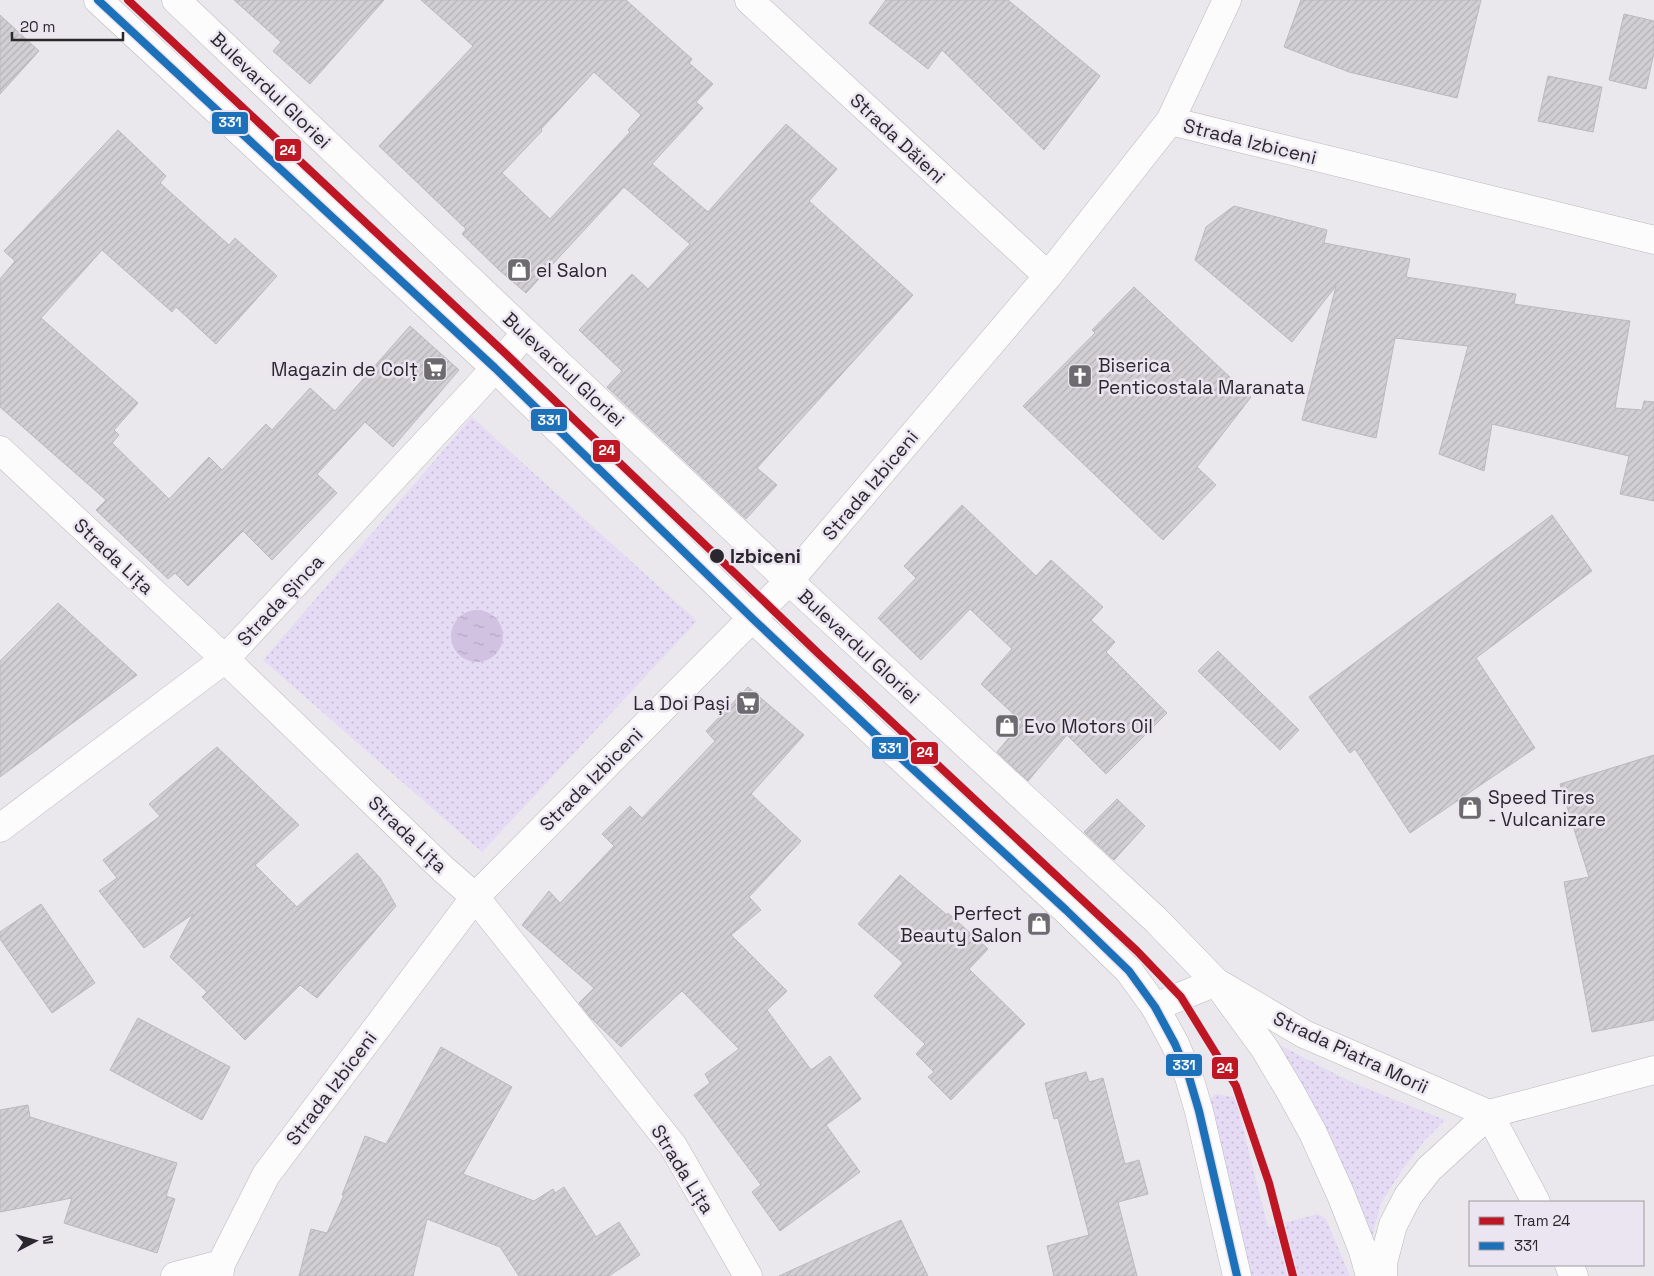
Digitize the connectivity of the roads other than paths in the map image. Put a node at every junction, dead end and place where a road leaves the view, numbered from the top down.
1 (98, 0) edge
2 (176, 0) edge
3 (749, 0) edge
4 (1227, 0) edge
5 (1170, 121) junction
6 (1654, 240) edge
7 (1048, 276) junction
8 (526, 333) junction
9 (494, 368) junction
10 (0, 450) edge
11 (789, 581) junction
12 (753, 619) junction
13 (225, 659) junction
14 (0, 828) edge
15 (475, 897) junction
16 (1216, 982) junction
17 (1155, 1008) junction
18 (1654, 1070) edge
19 (1490, 1114) junction
20 (1535, 1201) edge
21 (220, 1270) edge
22 (175, 1276) edge
23 (748, 1276) edge
24 (1237, 1276) edge
25 (1370, 1276) edge
26 (1383, 1276) edge

1 - 9 street
2 - 8 street, Bulevardul Gloriei
3 - 7 street, Strada Dăieni
4 - 5 street
5 - 6 street, Strada Izbiceni
5 - 7 street, Strada Izbiceni
7 - 11 street, Strada Izbiceni
8 - 9 street, Strada Șinca
8 - 11 street, Bulevardul Gloriei
9 - 12 street
9 - 13 street, Strada Șinca
10 - 13 street, Strada Lița
11 - 12 street, Strada Izbiceni
11 - 16 street, Bulevardul Gloriei
12 - 15 street, Strada Izbiceni
12 - 17 street
13 - 14 street, Strada Șinca
13 - 15 street, Strada Lița
15 - 21 street, Strada Izbiceni
15 - 23 street, Strada Lița
16 - 17 street
16 - 19 street, Strada Piatra Morii
16 - 25 street, Strada Piatra Morii
17 - 24 street
18 - 19 street
19 - 20 street
19 - 26 street
21 - 22 street

